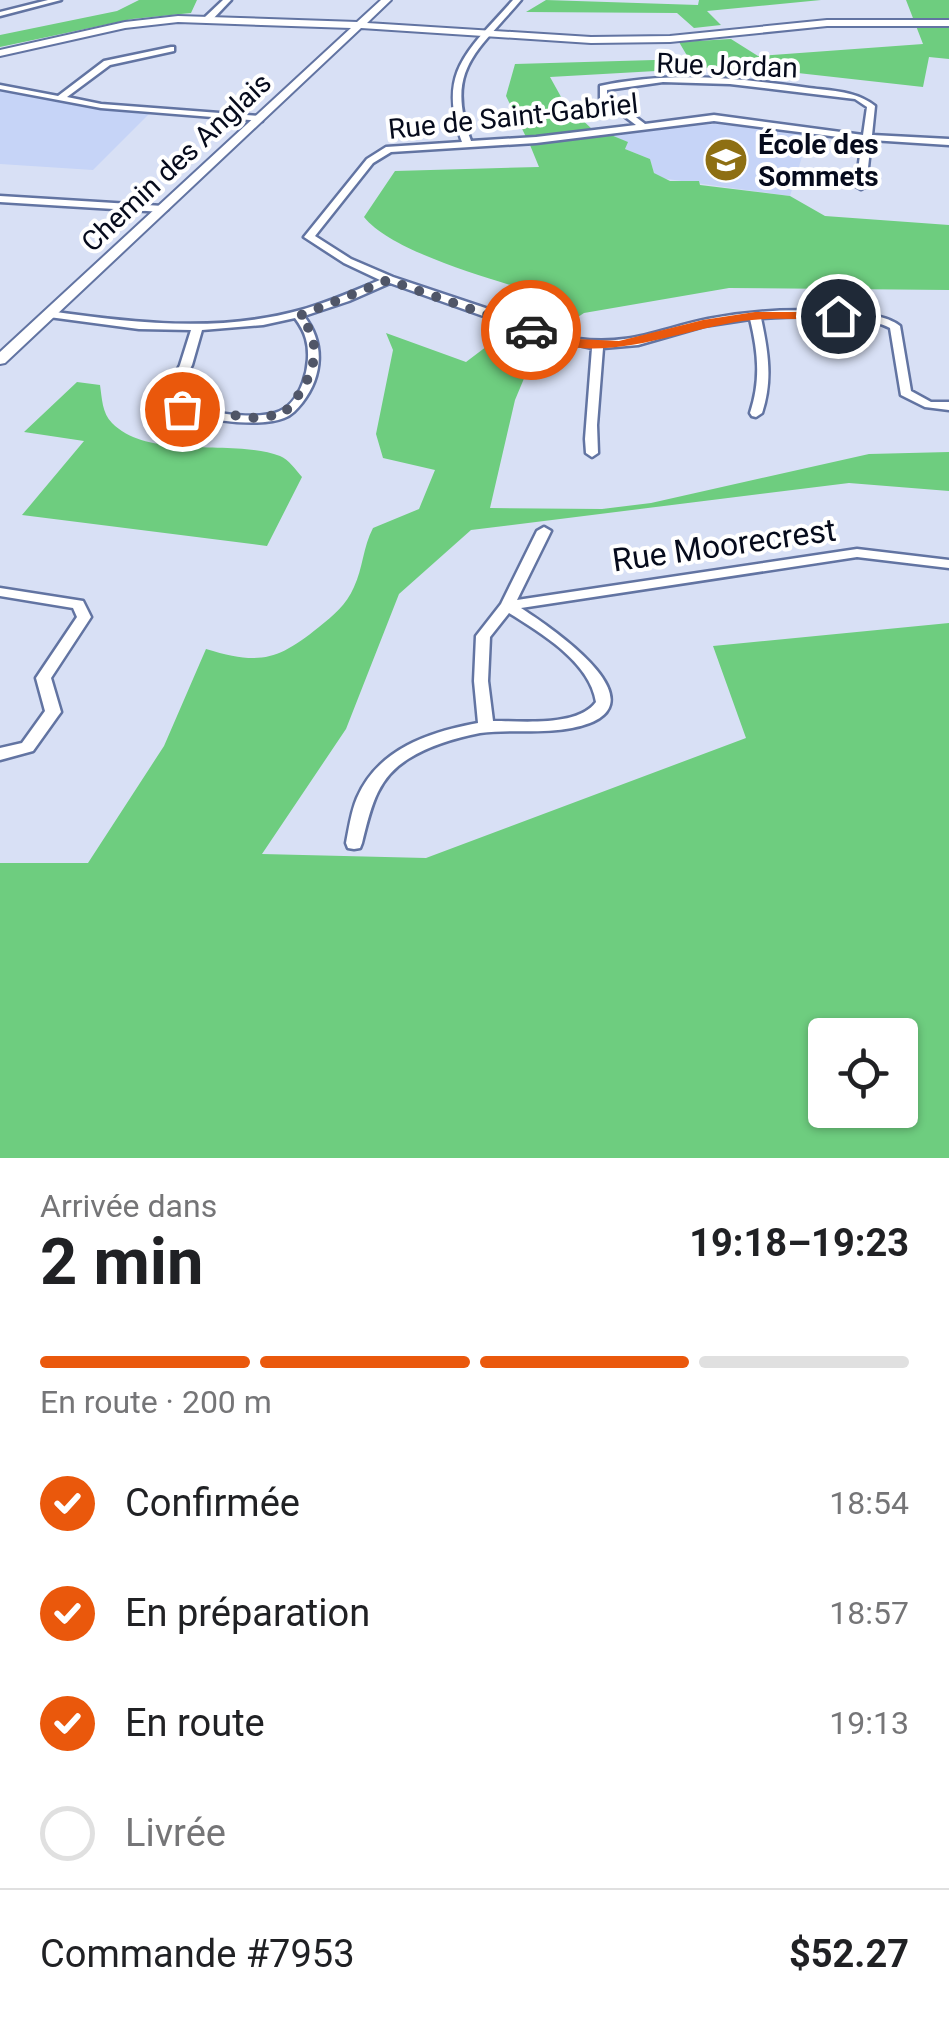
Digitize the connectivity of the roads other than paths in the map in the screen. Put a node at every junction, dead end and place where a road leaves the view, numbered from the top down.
1 (57, 0) edge
2 (227, 0) edge
3 (386, 0) edge
4 (517, 0) edge
5 (0, 14) edge
6 (208, 19) junction
7 (949, 21) edge
8 (359, 26) junction
9 (489, 32) junction
10 (171, 49) dead end
11 (0, 53) edge
12 (0, 87) edge
13 (59, 99) junction
14 (259, 119) junction
15 (641, 125) junction
16 (866, 136) junction
17 (949, 142) edge
18 (468, 145) junction
19 (861, 186) dead end
20 (0, 199) edge
21 (163, 209) junction
22 (388, 280) junction
23 (49, 314) junction
24 (299, 316) junction
25 (755, 316) junction
26 (196, 330) junction
27 (597, 346) junction
28 (0, 360) edge
29 (949, 406) edge
30 (756, 413) dead end
31 (592, 453) dead end
32 (544, 531) dead end
33 (949, 564) edge
34 (0, 592) edge
35 (507, 606) junction
36 (486, 727) junction
37 (0, 754) edge
38 (354, 843) dead end

1 - 5 street
2 - 6 street
3 - 8 street, Chemin des Anglais
4 - 9 street
6 - 8 street
6 - 11 street
7 - 9 street
8 - 9 street
8 - 14 street, Chemin des Anglais
9 - 18 street
10 - 13 street
12 - 13 street
13 - 14 street
14 - 21 street, Chemin des Anglais
15 - 16 street, Rue de Saint-Gabriel
15 - 16 street, Rue Jordan
15 - 18 street, Rue de Saint-Gabriel
16 - 17 street, Rue de Saint-Gabriel
16 - 19 street
18 - 22 street, Rue de Saint-Gabriel
20 - 21 street
21 - 23 street, Chemin des Anglais
22 - 24 street
22 - 27 street, Rue de Saint-Gabriel
23 - 26 street
23 - 28 street, Chemin des Anglais
24 - 26 street
24 - 26 street
25 - 27 street, Rue de Saint-Gabriel
25 - 29 street, Rue de Saint-Gabriel
25 - 30 street
27 - 31 street
32 - 35 street
33 - 35 street, Rue Moorecrest
34 - 37 street
35 - 36 street
35 - 36 street
36 - 38 street

